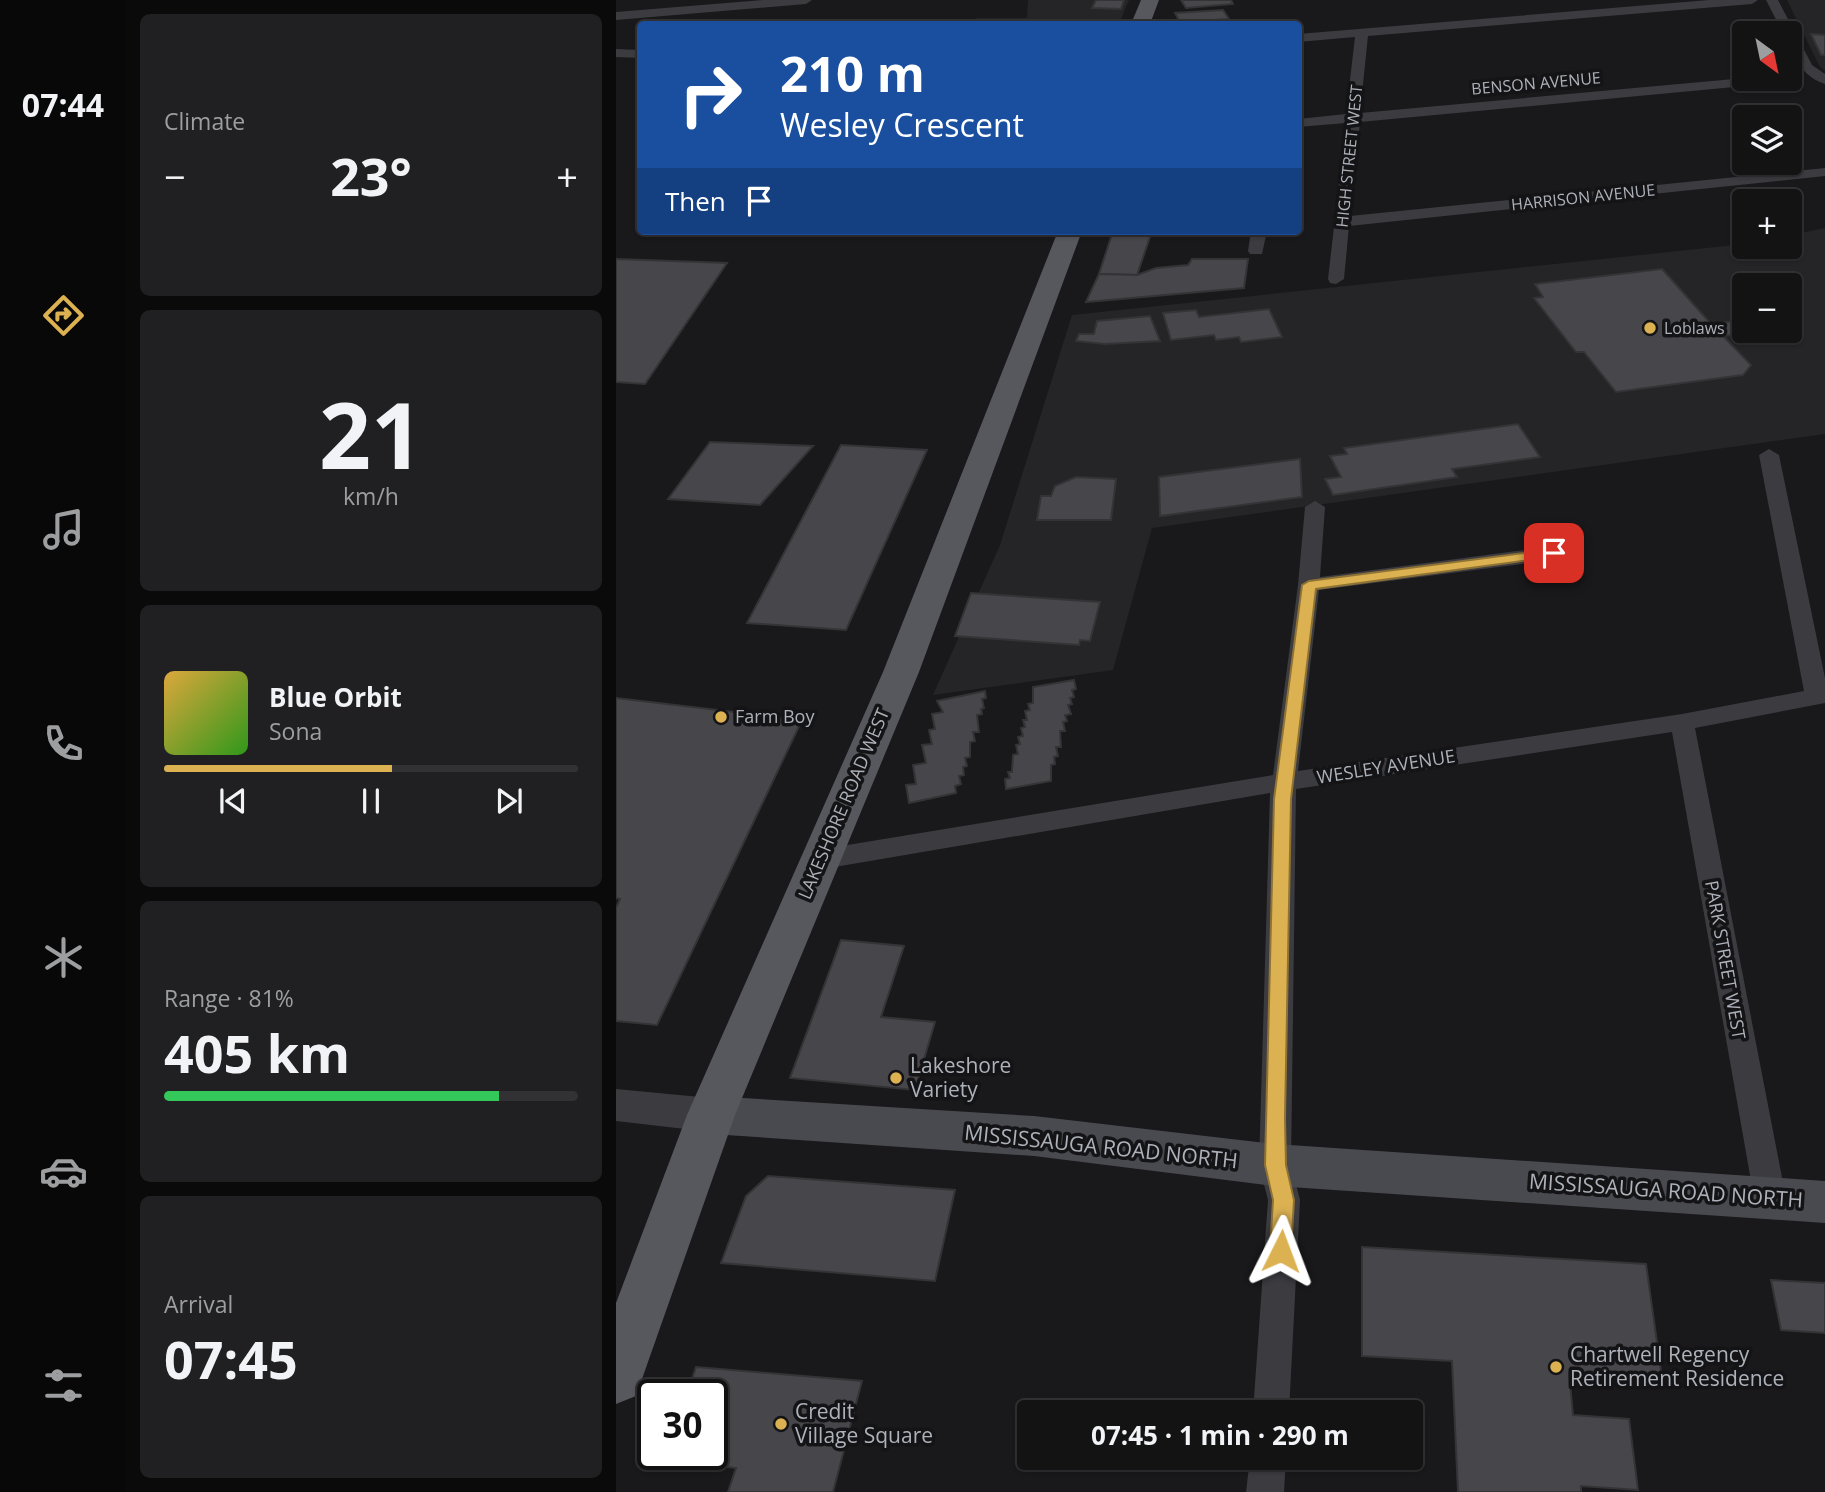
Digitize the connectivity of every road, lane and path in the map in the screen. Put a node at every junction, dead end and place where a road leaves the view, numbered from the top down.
1 (806, 0) edge
2 (1150, 0) edge
3 (1164, 0) edge
4 (1752, 0) edge
5 (1772, 0) edge
6 (616, 16) edge
7 (1142, 21) edge
8 (1157, 21) edge
9 (1783, 21) edge
10 (1362, 33) junction
11 (1302, 38) edge
12 (616, 53) edge
13 (637, 54) edge
14 (1802, 57) edge
15 (1802, 78) edge
16 (1821, 78) edge
17 (1732, 83) edge
18 (1353, 117) junction
19 (1302, 122) edge
20 (1825, 172) edge
21 (1342, 222) junction
22 (1068, 235) edge
23 (1258, 235) edge
24 (1255, 251) dead end
25 (1336, 279) dead end
26 (1769, 456) dead end
27 (1315, 507) dead end
28 (1554, 553) dead end
29 (1309, 585) junction
30 (1821, 696) edge
31 (1682, 722) junction
32 (1284, 782) junction
33 (823, 859) junction
34 (616, 1105) edge
35 (711, 1115) junction
36 (1275, 1165) junction
37 (1770, 1198) junction
38 (1825, 1202) edge
39 (616, 1376) edge
40 (1272, 1400) edge
41 (1267, 1470) edge
42 (1265, 1492) edge

1 - 6 street
2 - 7 main road
3 - 8 main road
4 - 10 street
5 - 9 street
10 - 11 street
10 - 18 street, HIGH STREET WEST
12 - 13 street
14 - 16 street
15 - 16 street
17 - 18 street, BENSON AVENUE
18 - 19 street, BENSON AVENUE
18 - 21 street, HIGH STREET WEST
20 - 21 street, HARRISON AVENUE
21 - 25 street, HIGH STREET WEST
22 - 33 main road, LAKESHORE ROAD WEST
23 - 24 street
26 - 30 street
27 - 29 street
28 - 29 street
29 - 32 street
30 - 31 street, WESLEY AVENUE
31 - 32 street, WESLEY AVENUE
31 - 37 street, PARK STREET WEST
32 - 33 street, WESLEY AVENUE
32 - 36 street
33 - 35 main road, LAKESHORE ROAD WEST
34 - 35 street
35 - 36 main road, MISSISSAUGA ROAD NORTH
35 - 39 main road, LAKESHORE ROAD WEST
36 - 37 main road, MISSISSAUGA ROAD NORTH
36 - 40 street
37 - 38 main road, MISSISSAUGA ROAD NORTH
41 - 42 street

